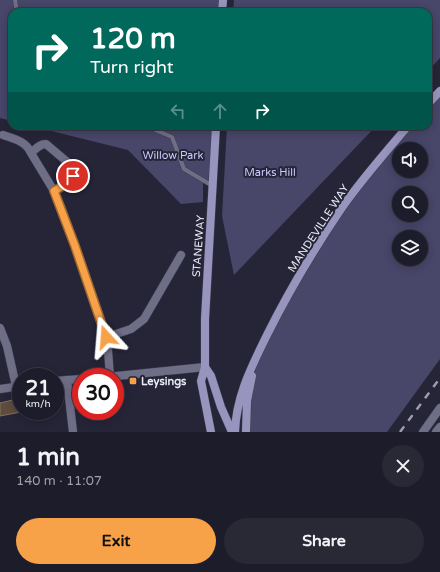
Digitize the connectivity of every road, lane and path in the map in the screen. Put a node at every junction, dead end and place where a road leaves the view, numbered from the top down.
1 (440, 91) edge
2 (432, 100) edge
3 (155, 130) edge
4 (216, 130) edge
5 (404, 130) edge
6 (2, 135) dead end
7 (31, 153) junction
8 (213, 186) junction
9 (54, 191) junction
10 (181, 255) dead end
11 (0, 328) edge
12 (106, 337) junction
13 (259, 350) junction
14 (205, 367) junction
15 (13, 368) edge
16 (109, 368) edge
17 (124, 376) edge
18 (64, 380) edge
19 (67, 380) junction
20 (72, 380) edge
21 (12, 387) edge
22 (0, 389) edge
23 (440, 408) edge
24 (440, 427) edge
25 (73, 432) edge
26 (211, 432) edge
27 (232, 432) edge
28 (235, 432) edge
29 (246, 432) edge
30 (423, 432) edge
31 (436, 432) edge

1 - 2 main road
3 - 8 lane
4 - 8 main road, STANEWAY
5 - 13 main road, MANDEVILLE WAY
6 - 7 street
7 - 9 street
7 - 9 street
8 - 14 main road, STANEWAY
9 - 12 street
10 - 12 street
11 - 15 street
12 - 16 street
13 - 28 main road, MANDEVILLE WAY
13 - 29 main road, MANDEVILLE WAY
14 - 17 street
14 - 26 main road, STANEWAY
14 - 27 main road, STANEWAY
18 - 19 street
19 - 20 street
19 - 25 street
21 - 22 street
23 - 30 street
24 - 31 street

